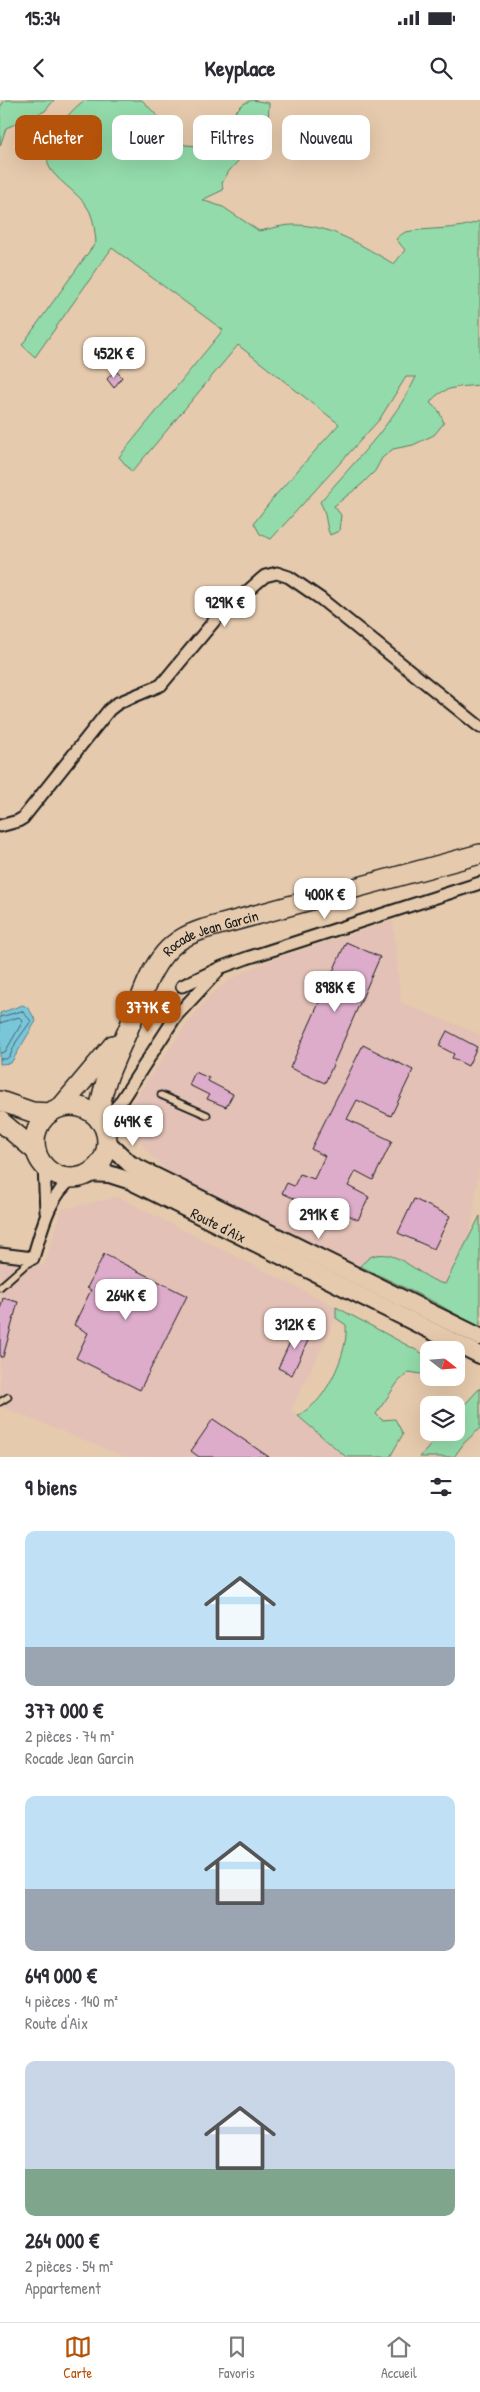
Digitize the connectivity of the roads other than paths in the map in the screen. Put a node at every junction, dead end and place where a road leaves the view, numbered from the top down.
1 (480, 728) edge
2 (0, 826) edge
3 (480, 854) edge
4 (480, 883) edge
5 (222, 967) junction
6 (182, 986) dead end
7 (131, 1023) junction
8 (161, 1095) dead end
9 (0, 1101) edge
10 (56, 1110) junction
11 (207, 1115) dead end
12 (0, 1121) edge
13 (100, 1122) junction
14 (107, 1142) junction
15 (40, 1159) junction
16 (81, 1175) junction
17 (46, 1216) junction
18 (0, 1254) edge
19 (34, 1261) dead end
20 (0, 1287) edge
21 (480, 1337) edge
22 (480, 1355) edge
23 (8, 1397) dead end
24 (0, 1402) edge

1 - 2 street
3 - 7 main road, Rocade Jean Garcin
4 - 5 street
5 - 6 street
5 - 13 street
7 - 10 main road, Rocade Jean Garcin
7 - 13 main road, Rocade Jean Garcin
8 - 11 lane
9 - 10 main road
10 - 13 main road
10 - 15 main road
12 - 15 main road
13 - 14 main road
14 - 16 main road
14 - 21 main road, Route d'Aix
15 - 16 main road
15 - 17 street
16 - 17 street
16 - 22 main road, Route d'Aix
17 - 18 street
19 - 20 lane
23 - 24 lane

